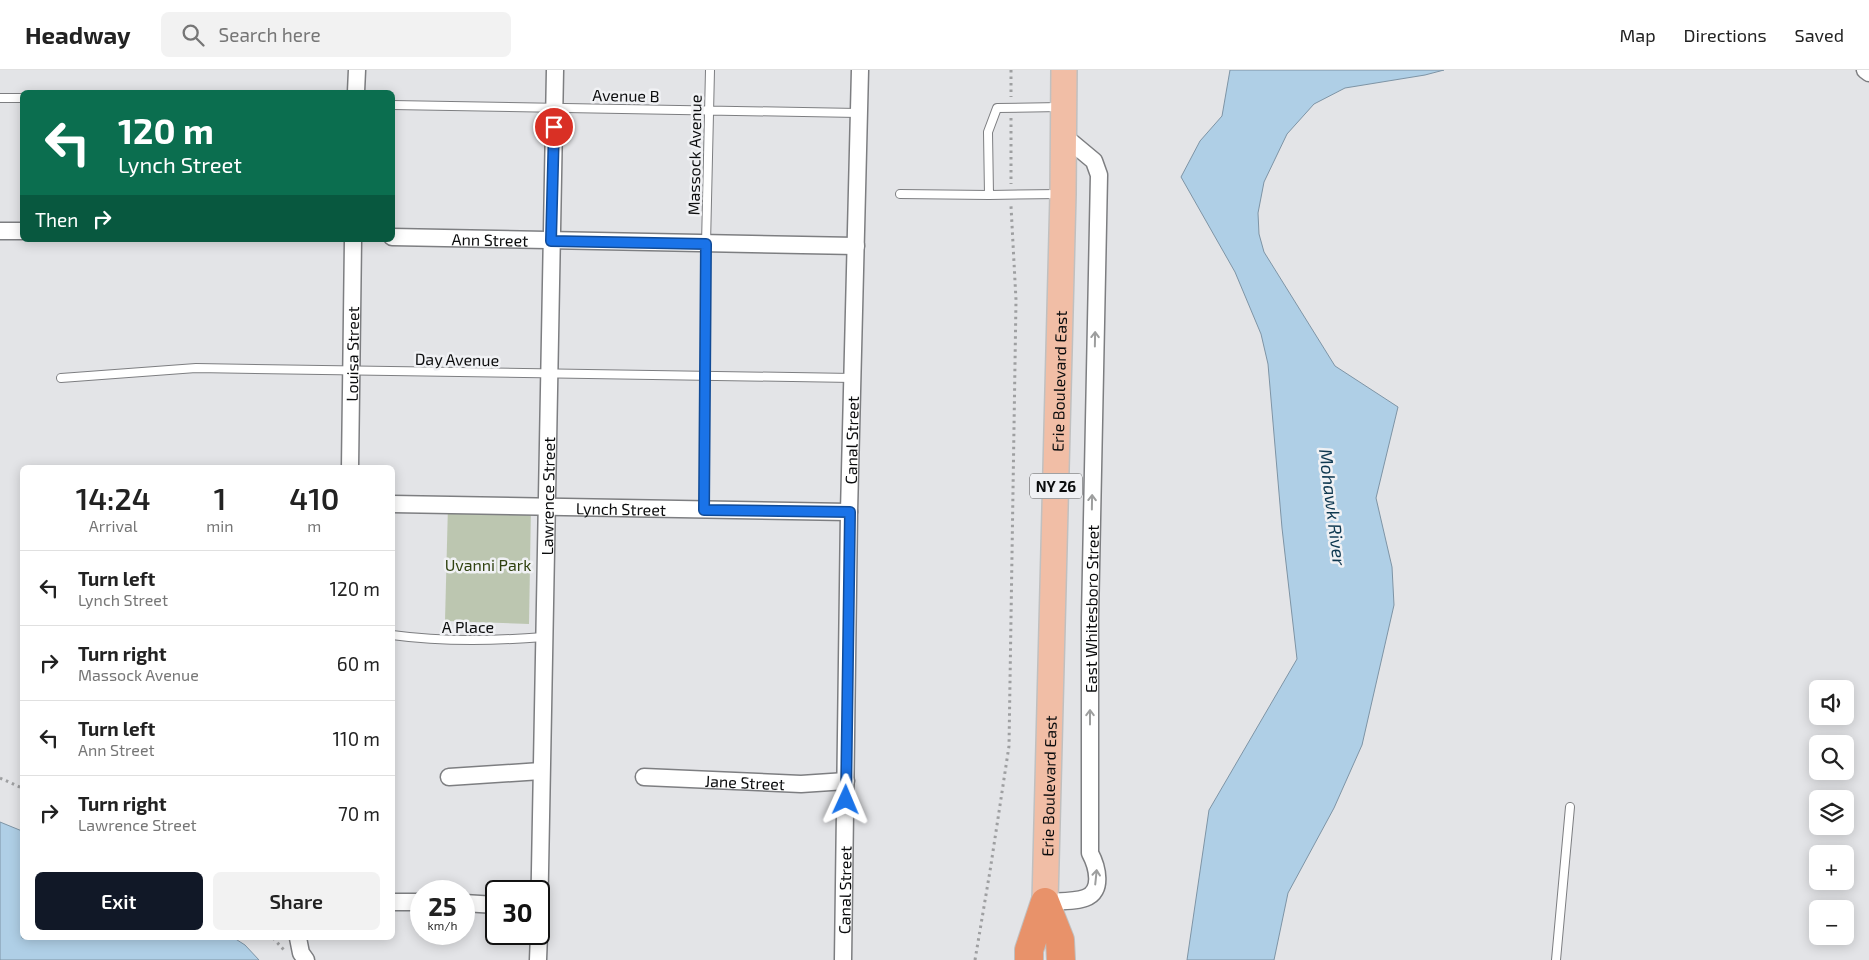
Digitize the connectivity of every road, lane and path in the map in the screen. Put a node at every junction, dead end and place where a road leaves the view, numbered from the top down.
1 (357, 70) edge
2 (555, 70) edge
3 (710, 70) edge
4 (860, 70) edge
5 (1010, 70) edge
6 (1064, 70) edge
7 (1865, 70) edge
8 (1869, 73) edge
9 (356, 90) edge
10 (0, 98) edge
11 (20, 98) edge
12 (395, 105) edge
13 (1063, 107) junction
14 (554, 108) junction
15 (1011, 108) junction
16 (709, 110) junction
17 (858, 113) junction
18 (1064, 136) junction
19 (900, 194) dead end
20 (1063, 194) junction
21 (988, 195) junction
22 (1011, 195) junction
23 (0, 231) edge
24 (20, 231) edge
25 (395, 238) edge
26 (551, 241) junction
27 (352, 242) edge
28 (706, 244) junction
29 (856, 246) junction
30 (350, 371) junction
31 (548, 374) junction
32 (705, 375) junction
33 (62, 378) dead end
34 (853, 378) junction
35 (350, 465) edge
36 (395, 504) edge
37 (546, 506) junction
38 (704, 510) junction
39 (850, 512) junction
40 (395, 635) edge
41 (544, 637) junction
42 (541, 771) junction
43 (449, 777) dead end
44 (644, 777) dead end
45 (0, 778) edge
46 (846, 781) junction
47 (20, 787) edge
48 (1570, 807) dead end
49 (539, 880) edge
50 (395, 902) edge
51 (410, 902) edge
52 (1045, 902) junction
53 (299, 940) edge
54 (538, 945) edge
55 (306, 960) edge
56 (538, 960) edge
57 (842, 960) edge
58 (975, 960) edge
59 (1029, 960) edge
60 (1061, 960) edge
61 (1556, 960) edge

1 - 9 street
2 - 14 street, Lawrence Street
3 - 16 lane, Massock Avenue
4 - 17 street, Canal Street
5 - 15 path
6 - 13 main road, Erie Boulevard East / NY 26
7 - 8 street
10 - 11 lane
12 - 14 lane, Avenue B
13 - 15 lane
13 - 18 main road, Erie Boulevard East / NY 26
14 - 16 lane, Avenue B
14 - 26 street, Lawrence Street
15 - 21 lane
15 - 22 path
16 - 17 lane, Avenue B
16 - 28 lane, Massock Avenue
17 - 29 street, Canal Street
18 - 20 main road, Erie Boulevard East / NY 26
52 -> 18 street, East Whitesboro Street
19 - 21 lane
20 - 22 lane
20 - 52 main road, Erie Boulevard East / NY 26
21 - 22 lane
22 - 58 path
23 - 24 street
25 - 26 street, Ann Street
26 - 28 street, Ann Street
26 - 31 street, Lawrence Street
27 - 30 street, Louisa Street
28 - 29 street, Ann Street
28 - 32 lane, Massock Avenue
29 - 34 street, Canal Street
30 - 31 lane, Day Avenue
30 - 33 lane, Day Avenue
30 - 35 street, Louisa Street
31 - 32 lane, Day Avenue
31 - 37 street, Lawrence Street
32 - 34 lane, Day Avenue
32 - 38 lane, Massock Avenue
34 - 39 street, Canal Street
36 - 37 street, Lynch Street
37 - 38 street, Lynch Street
37 - 41 street, Lawrence Street
38 - 39 street, Lynch Street
39 - 46 street, Canal Street
40 - 41 lane, A Place
41 - 42 street, Lawrence Street
42 - 43 street
42 - 49 street, Lawrence Street
44 - 46 street, Jane Street
45 - 47 path
46 - 57 street, Canal Street
48 - 61 lane
50 - 51 street
52 - 59 highway, Erie Boulevard East / NY 26
52 - 60 highway, Erie Boulevard East / NY 26
53 - 55 street
54 - 56 street

